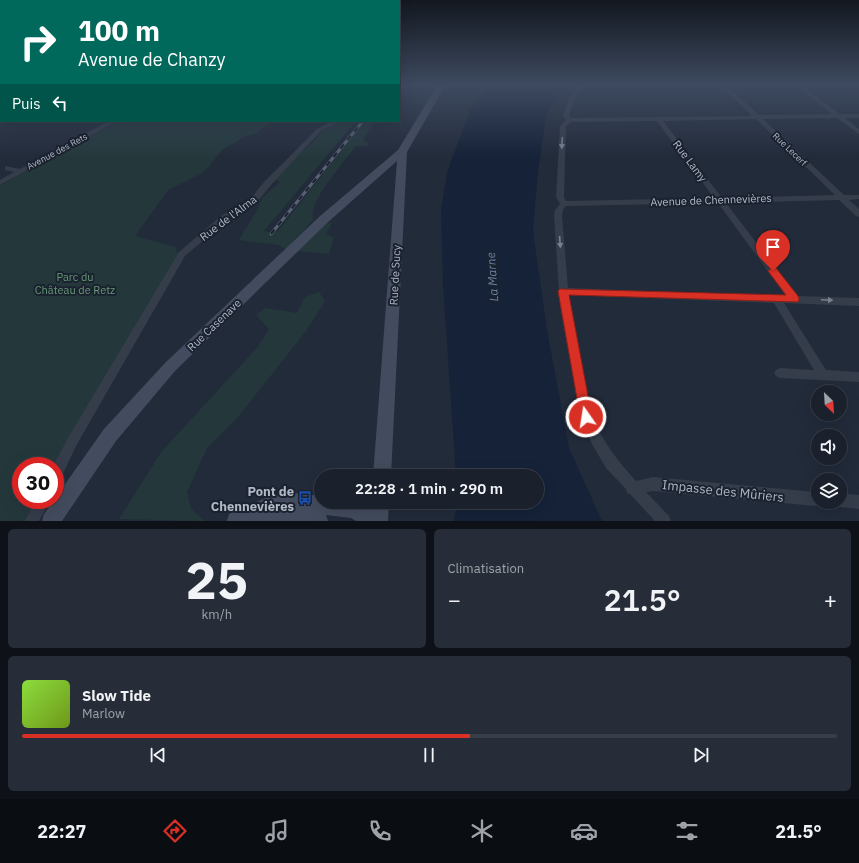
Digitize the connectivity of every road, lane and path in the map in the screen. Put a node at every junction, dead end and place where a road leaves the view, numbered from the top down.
1 (428, 108) edge
2 (568, 108) edge
3 (748, 108) edge
4 (827, 108) edge
5 (837, 116) junction
6 (859, 116) edge
7 (757, 117) junction
8 (659, 119) junction
9 (569, 120) junction
10 (112, 122) edge
11 (336, 122) edge
12 (859, 132) edge
13 (402, 152) junction
14 (8, 168) dead end
15 (20, 171) junction
16 (0, 183) edge
17 (841, 197) junction
18 (859, 197) edge
19 (720, 200) junction
20 (564, 204) junction
21 (859, 214) edge
22 (563, 291) junction
23 (776, 298) junction
24 (794, 299) junction
25 (859, 302) edge
26 (780, 373) dead end
27 (823, 375) junction
28 (859, 377) edge
29 (64, 458) edge
30 (382, 469) edge
31 (632, 488) junction
32 (811, 499) edge
33 (847, 501) edge
34 (859, 502) edge
35 (38, 509) edge
36 (380, 509) edge
37 (242, 518) edge
38 (658, 518) edge
39 (32, 521) edge
40 (51, 521) edge
41 (319, 521) edge
42 (373, 521) edge
43 (379, 521) edge

1 - 13 main road, Rue de Sucy
2 - 9 street
3 - 7 street, Rue Lecerf
4 - 5 street
5 - 6 street
5 - 7 street
5 - 12 street
7 - 8 street
7 - 17 street, Rue Lecerf
8 - 9 street
8 - 19 street, Rue Lamy
9 -> 20 street
10 - 15 street, Avenue des Rets
11 - 29 street, Rue de l'Alma
13 - 30 main road, Rue de Sucy
13 - 40 main road, Rue Casenave
14 - 15 street
15 - 16 street, Avenue des Rets
17 - 18 street, Avenue de Chennevières
17 - 19 street, Avenue de Chennevières
17 - 21 street, Rue Lecerf
19 - 20 street, Avenue de Chennevières
19 - 24 street, Rue Lamy
20 -> 22 street
22 - 23 street
22 - 31 street
23 - 24 street
23 - 27 street
24 -> 25 street
26 - 27 street
27 - 28 street
31 - 32 street, Impasse des Mûriers
31 - 38 street
33 - 34 street
35 - 39 street
36 - 43 main road
37 - 41 main road
37 - 42 main road

